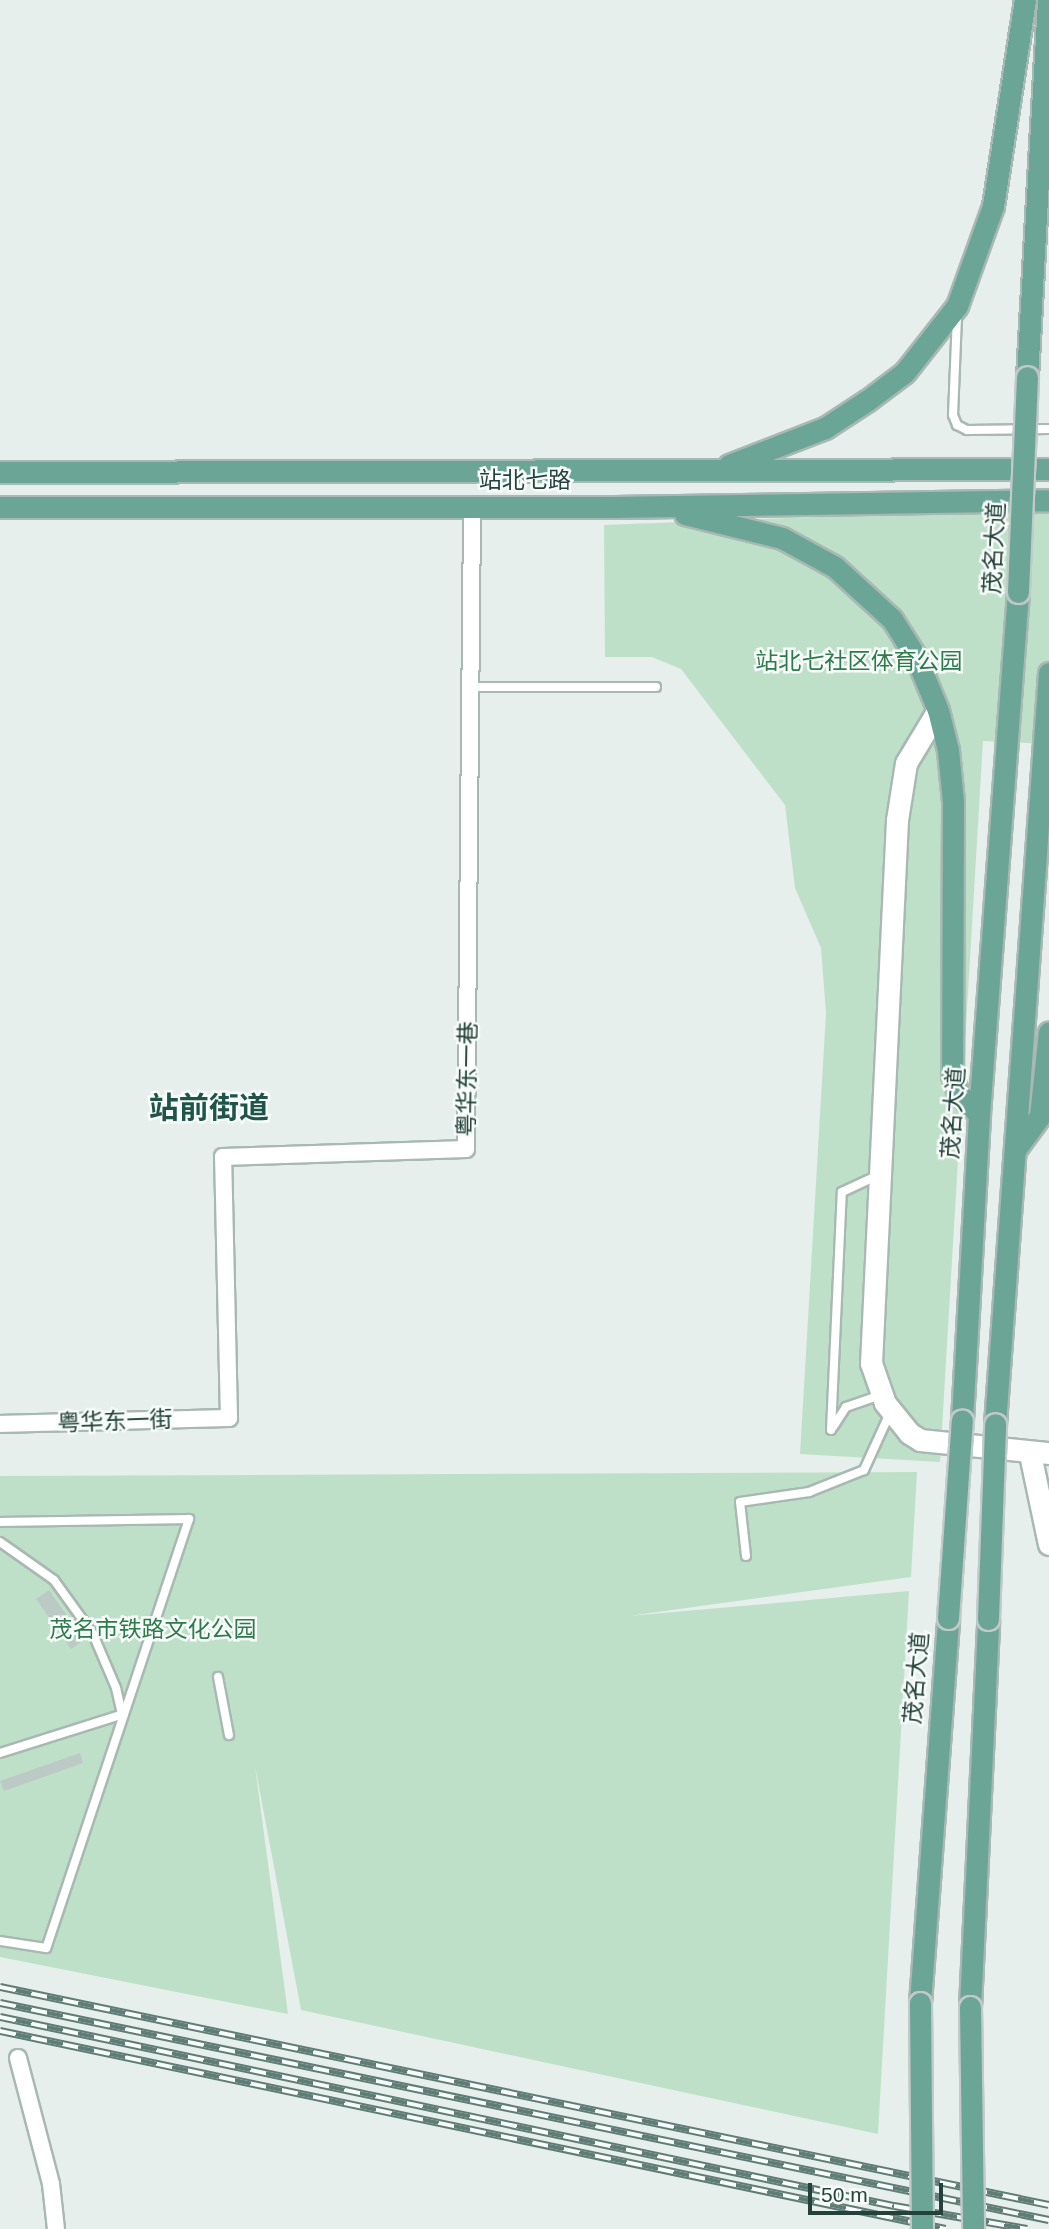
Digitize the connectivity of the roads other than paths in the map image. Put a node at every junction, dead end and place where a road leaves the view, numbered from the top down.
1 (1025, 0) edge
2 (1048, 0) edge
3 (957, 306) junction
4 (1049, 429) edge
5 (1049, 469) edge
6 (712, 471) junction
7 (0, 472) edge
8 (37, 472) junction
9 (329, 472) junction
10 (1049, 500) edge
11 (0, 507) edge
12 (37, 507) junction
13 (329, 507) junction
14 (472, 507) junction
15 (614, 507) junction
16 (1049, 673) edge
17 (473, 687) junction
18 (656, 687) dead end
19 (938, 710) junction
20 (1049, 1032) edge
21 (979, 1114) junction
22 (1015, 1150) junction
23 (881, 1174) junction
24 (886, 1403) junction
25 (229, 1418) joint
26 (0, 1424) edge
27 (1039, 1453) edge
28 (0, 1522) edge
29 (0, 1542) edge
30 (1049, 1544) edge
31 (746, 1556) dead end
32 (218, 1677) dead end
33 (123, 1714) junction
34 (229, 1735) dead end
35 (0, 1753) edge
36 (0, 1941) edge
37 (18, 2058) dead end
38 (56, 2229) edge
39 (922, 2229) edge
40 (973, 2229) edge

1 - 3 main road
2 - 21 main road, 茂名大道, bridge
3 - 4 lane
3 - 6 main road
5 - 6 main road, 站北七路
6 - 9 main road, 站北七路
7 - 8 main road, 站北七路
8 - 9 main road, 站北七路
8 - 12 main road
9 - 13 main road
10 - 15 main road, 站北七路
11 - 12 main road, 站北七路
12 - 13 main road, 站北七路
13 - 14 main road, 站北七路
14 - 15 main road, 站北七路
14 - 17 street, 粤华东一巷
15 - 19 main road
16 - 22 main road
17 - 18 lane
17 - 25 street, 粤华东一巷
19 - 21 main road
19 - 23 street
20 - 22 main road
21 - 39 main road, 茂名大道, bridge
22 - 40 main road, bridge
23 - 24 street
23 - 24 lane
24 - 27 street
24 - 31 lane
25 - 26 street, 粤华东一街
27 - 30 street
28 - 33 lane
29 - 33 lane
32 - 34 lane
33 - 35 lane
33 - 36 lane
37 - 38 street

